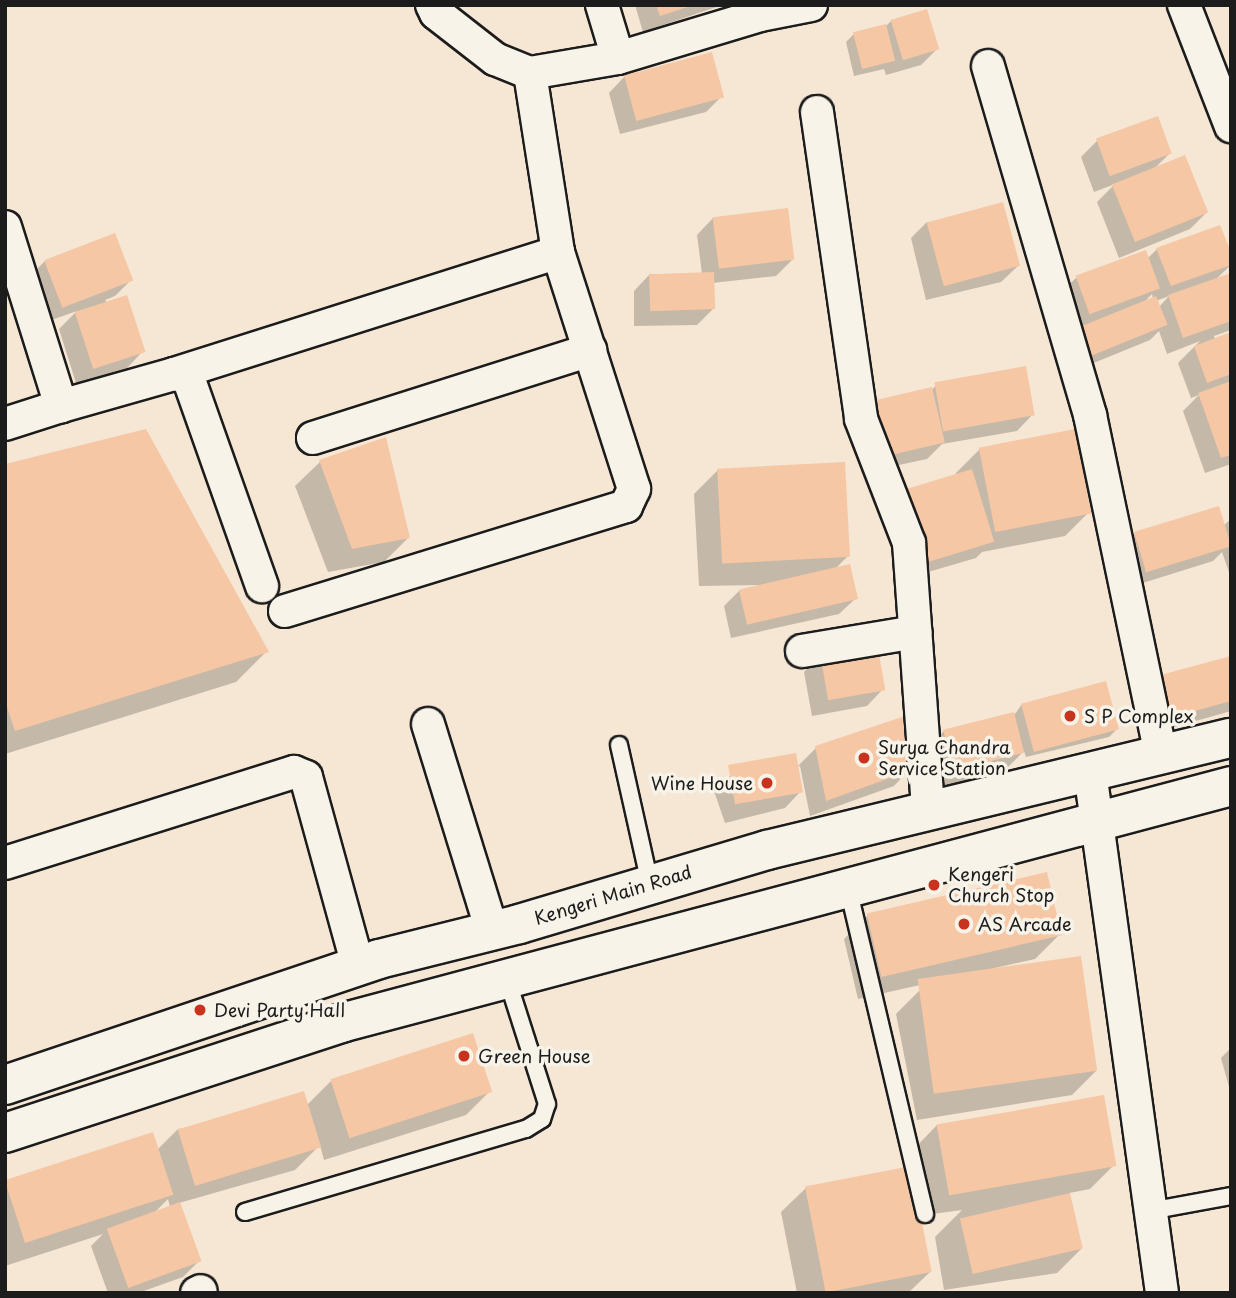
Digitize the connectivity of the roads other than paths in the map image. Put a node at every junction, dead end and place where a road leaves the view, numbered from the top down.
1 (432, 5) edge
2 (602, 5) edge
3 (811, 5) edge
4 (1184, 5) edge
5 (618, 58) junction
6 (988, 66) dead end
7 (530, 73) junction
8 (817, 112) dead end
9 (1231, 126) edge
10 (5, 227) edge
11 (558, 252) junction
12 (590, 350) junction
13 (174, 374) junction
14 (61, 406) junction
15 (5, 424) edge
16 (313, 438) dead end
17 (262, 586) dead end
18 (285, 611) dead end
19 (915, 632) junction
20 (802, 650) dead end
21 (428, 724) dead end
22 (1231, 738) edge
23 (619, 745) dead end
24 (1161, 754) junction
25 (1090, 772) junction
26 (1231, 786) edge
27 (928, 810) junction
28 (1097, 822) junction
29 (5, 863) edge
30 (650, 884) junction
31 (848, 888) junction
32 (492, 931) junction
33 (358, 966) junction
34 (507, 979) junction
35 (5, 1084) edge
36 (5, 1133) edge
37 (1231, 1196) edge
38 (1150, 1211) junction
39 (245, 1212) dead end
40 (925, 1214) dead end
41 (1162, 1293) edge

1 - 7 street
2 - 5 street
3 - 5 street
4 - 9 street
5 - 7 street
6 - 24 street
7 - 11 street
8 - 19 street
10 - 14 street
11 - 12 street
11 - 13 street
12 - 16 street
12 - 18 street
13 - 14 street
13 - 17 street
14 - 15 street
19 - 20 street
19 - 27 street
21 - 32 street
22 - 24 main road, Kengeri Main Road
23 - 30 lane
24 - 25 main road, Kengeri Main Road
25 - 27 main road, Kengeri Main Road
25 - 28 street
26 - 28 main road
27 - 30 main road, Kengeri Main Road
28 - 31 main road
28 - 38 street
29 - 33 street
30 - 32 main road, Kengeri Main Road
31 - 34 main road
31 - 40 lane
32 - 33 main road, Kengeri Main Road
33 - 35 main road, Kengeri Main Road
34 - 36 main road
34 - 39 lane
37 - 38 lane
38 - 41 street

